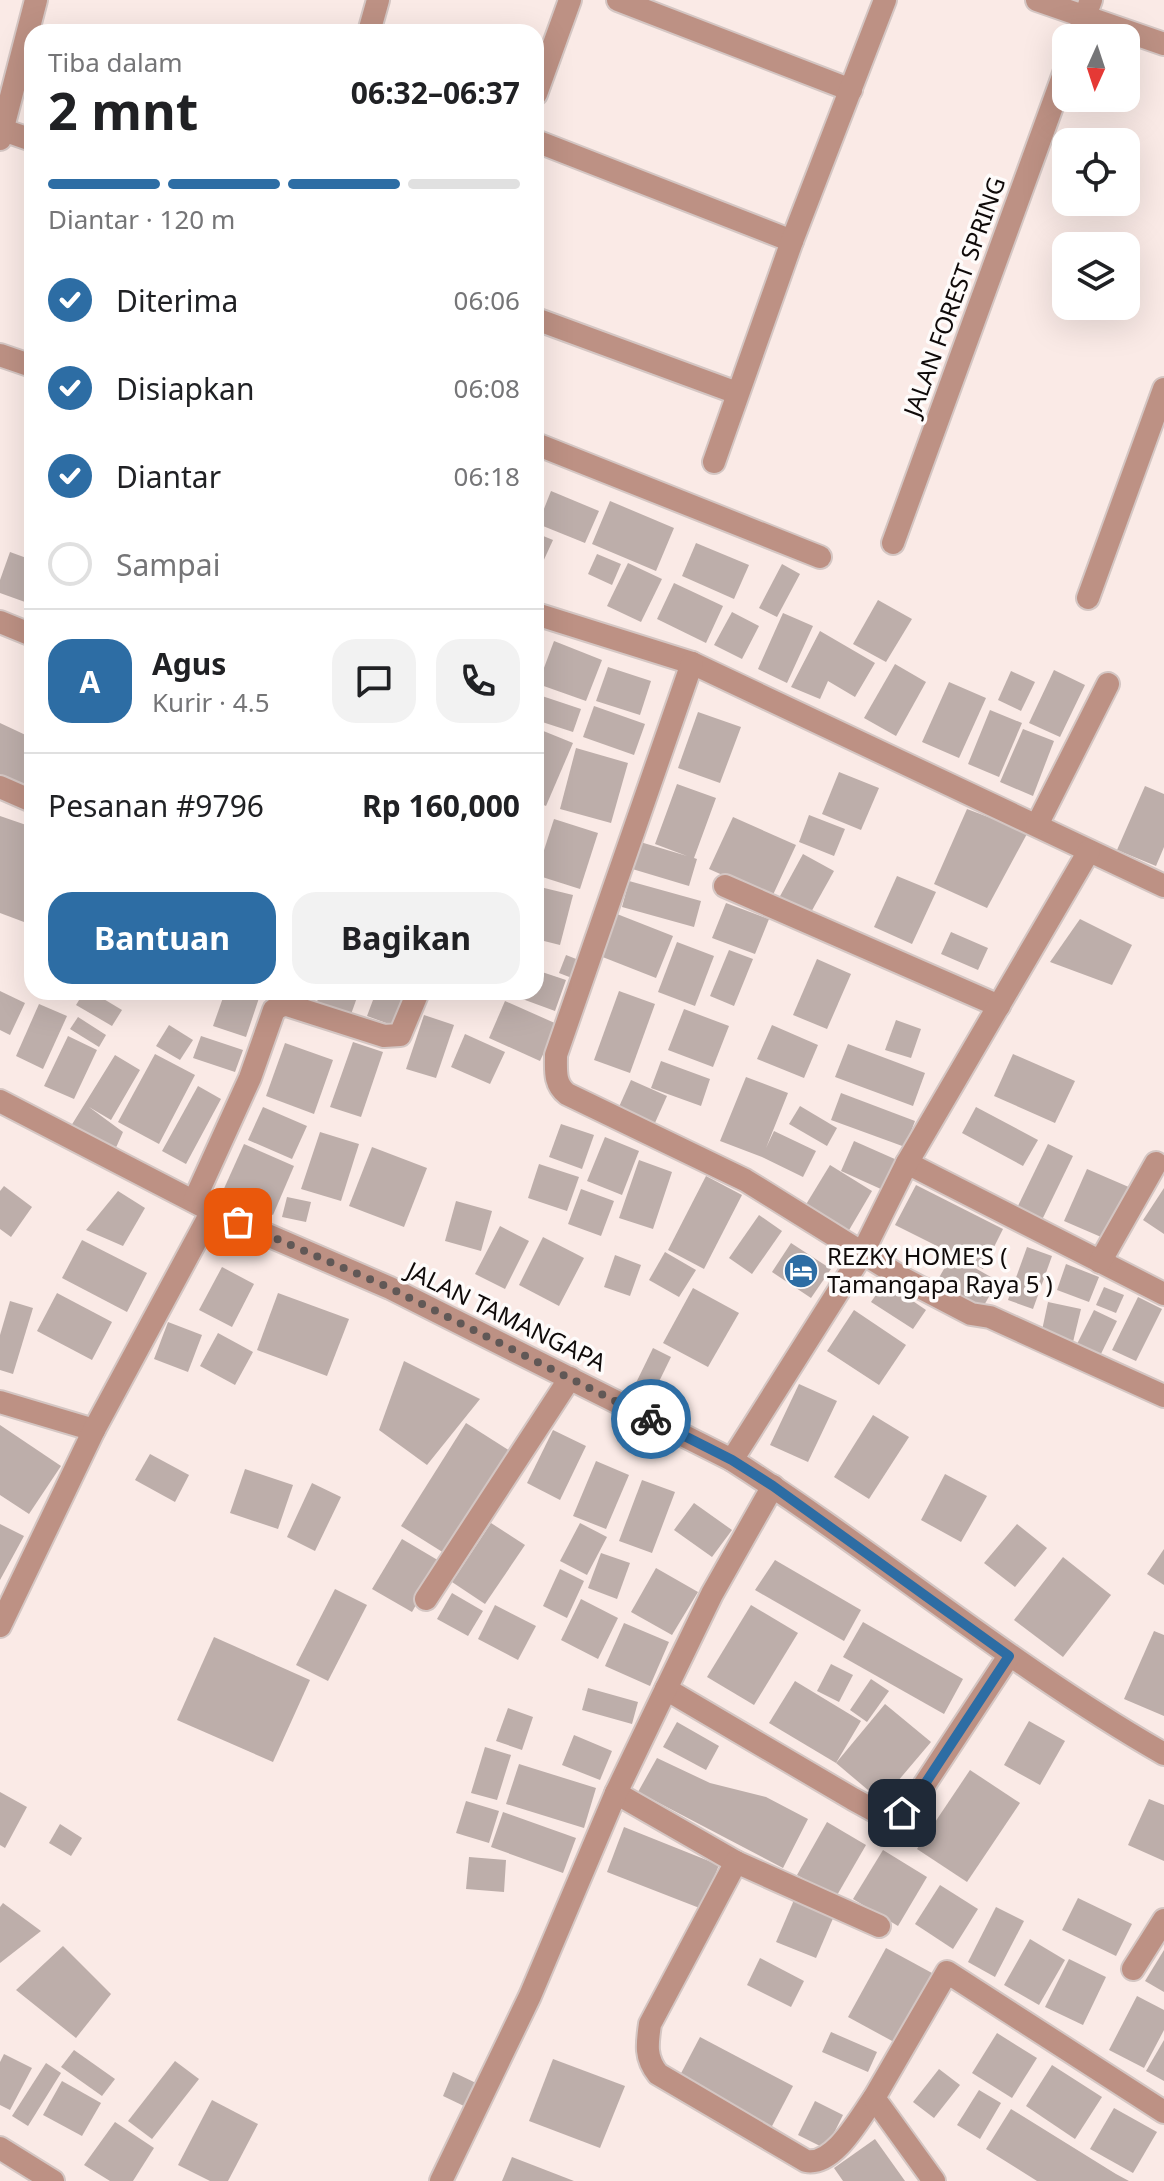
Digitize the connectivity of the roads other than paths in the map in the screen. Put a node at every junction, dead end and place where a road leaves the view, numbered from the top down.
1 (36, 0) edge
2 (378, 0) edge
3 (570, 0) edge
4 (618, 0) edge
5 (885, 0) edge
6 (1037, 0) edge
7 (1084, 19) edge
8 (30, 24) edge
9 (371, 24) edge
10 (1164, 44) edge
11 (24, 48) edge
12 (544, 72) edge
13 (851, 90) junction
14 (1052, 106) edge
15 (2, 135) edge
16 (24, 139) edge
17 (544, 144) edge
18 (792, 241) junction
19 (544, 322) edge
20 (0, 355) edge
21 (24, 363) edge
22 (1164, 389) edge
23 (737, 393) junction
24 (544, 447) edge
25 (714, 462) dead end
26 (893, 543) dead end
27 (820, 557) dead end
28 (1088, 598) dead end
29 (0, 622) edge
30 (544, 622) edge
31 (24, 632) edge
32 (692, 663) junction
33 (1108, 684) dead end
34 (0, 787) edge
35 (24, 798) edge
36 (1037, 825) junction
37 (1089, 851) junction
38 (725, 886) dead end
39 (1164, 886) edge
40 (415, 1000) edge
41 (999, 1006) junction
42 (0, 1101) edge
43 (907, 1163) junction
44 (1156, 1163) dead end
45 (203, 1206) junction
46 (862, 1254) junction
47 (1100, 1262) junction
48 (1164, 1294) edge
49 (570, 1378) junction
50 (1164, 1396) edge
51 (0, 1402) edge
52 (94, 1430) junction
53 (732, 1460) junction
54 (773, 1486) junction
55 (426, 1599) dead end
56 (0, 1626) edge
57 (1009, 1656) junction
58 (666, 1689) junction
59 (1164, 1754) edge
60 (616, 1793) junction
61 (736, 1862) junction
62 (1164, 1920) edge
63 (879, 1926) dead end
64 (1133, 1969) dead end
65 (874, 2098) junction
66 (1164, 2112) edge
67 (0, 2148) edge
68 (53, 2181) edge
69 (441, 2181) edge
70 (934, 2181) edge

1 - 8 street
2 - 9 street
3 - 12 street
4 - 13 street
5 - 13 street
6 - 7 street
7 - 10 street
11 - 15 street
13 - 18 street
14 - 26 street, JALAN FOREST SPRING
15 - 16 street
17 - 18 street
18 - 23 street
19 - 23 street
20 - 21 street
22 - 28 street
23 - 25 street
24 - 27 street
29 - 31 street
30 - 32 street
32 - 36 street
32 - 46 street
33 - 36 street
34 - 35 street
36 - 37 street
37 - 39 street
37 - 41 street
38 - 41 street
40 - 45 street
41 - 43 street
42 - 45 street, JALAN TAMANGAPA
43 - 46 street
43 - 47 street
44 - 47 street
45 - 49 street, JALAN TAMANGAPA
45 - 52 street
46 - 50 street
46 - 53 street
47 - 48 street
49 - 53 street, JALAN TAMANGAPA
49 - 55 street
51 - 52 street
52 - 56 street
53 - 54 street, JALAN TAMANGAPA
54 - 57 street, JALAN TAMANGAPA
54 - 58 street
57 - 58 street
57 - 59 street, JALAN TAMANGAPA
58 - 60 street
60 - 61 street
60 - 69 street
61 - 63 street
61 - 65 street
62 - 64 street
65 - 66 street
65 - 70 street
67 - 68 street

